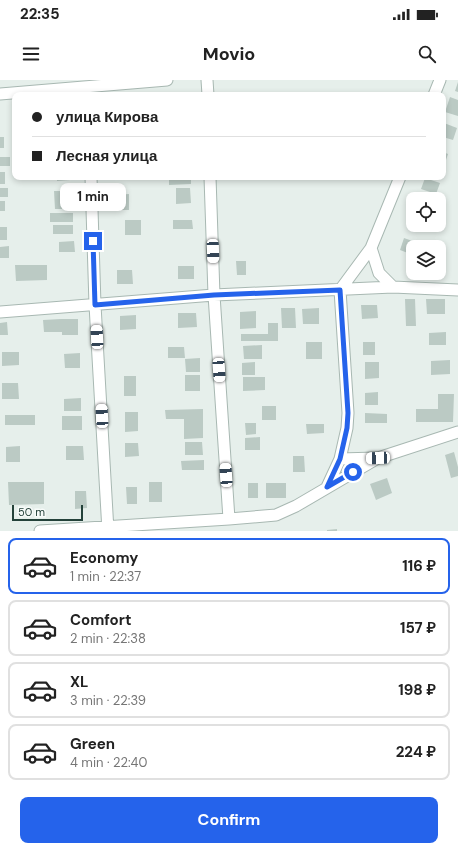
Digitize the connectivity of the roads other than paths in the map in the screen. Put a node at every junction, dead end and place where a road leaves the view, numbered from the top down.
1 (167, 80) edge
2 (207, 80) edge
3 (440, 80) edge
4 (89, 87) edge
5 (25, 92) edge
6 (208, 92) edge
7 (435, 92) edge
8 (12, 93) edge
9 (0, 94) edge
10 (91, 180) edge
11 (210, 180) edge
12 (399, 180) edge
13 (371, 248) junction
14 (393, 287) junction
15 (340, 290) junction
16 (458, 290) edge
17 (214, 295) junction
18 (95, 305) junction
19 (0, 312) edge
20 (458, 432) edge
21 (378, 458) junction
22 (340, 459) junction
23 (327, 487) junction
24 (229, 520) junction
25 (108, 529) edge
26 (40, 531) edge

1 - 4 street
2 - 6 street
3 - 7 street
4 - 5 street
8 - 9 street
10 - 18 street
11 - 17 street
12 - 13 street
13 - 14 street
13 - 15 street
14 - 15 street
14 - 16 street
15 - 17 street
15 - 22 street
17 - 18 street
17 - 24 street
18 - 19 street
18 - 25 street
20 - 21 street
21 - 22 street
21 - 23 street
22 - 23 street
23 - 24 street
24 - 25 street
25 - 26 street

